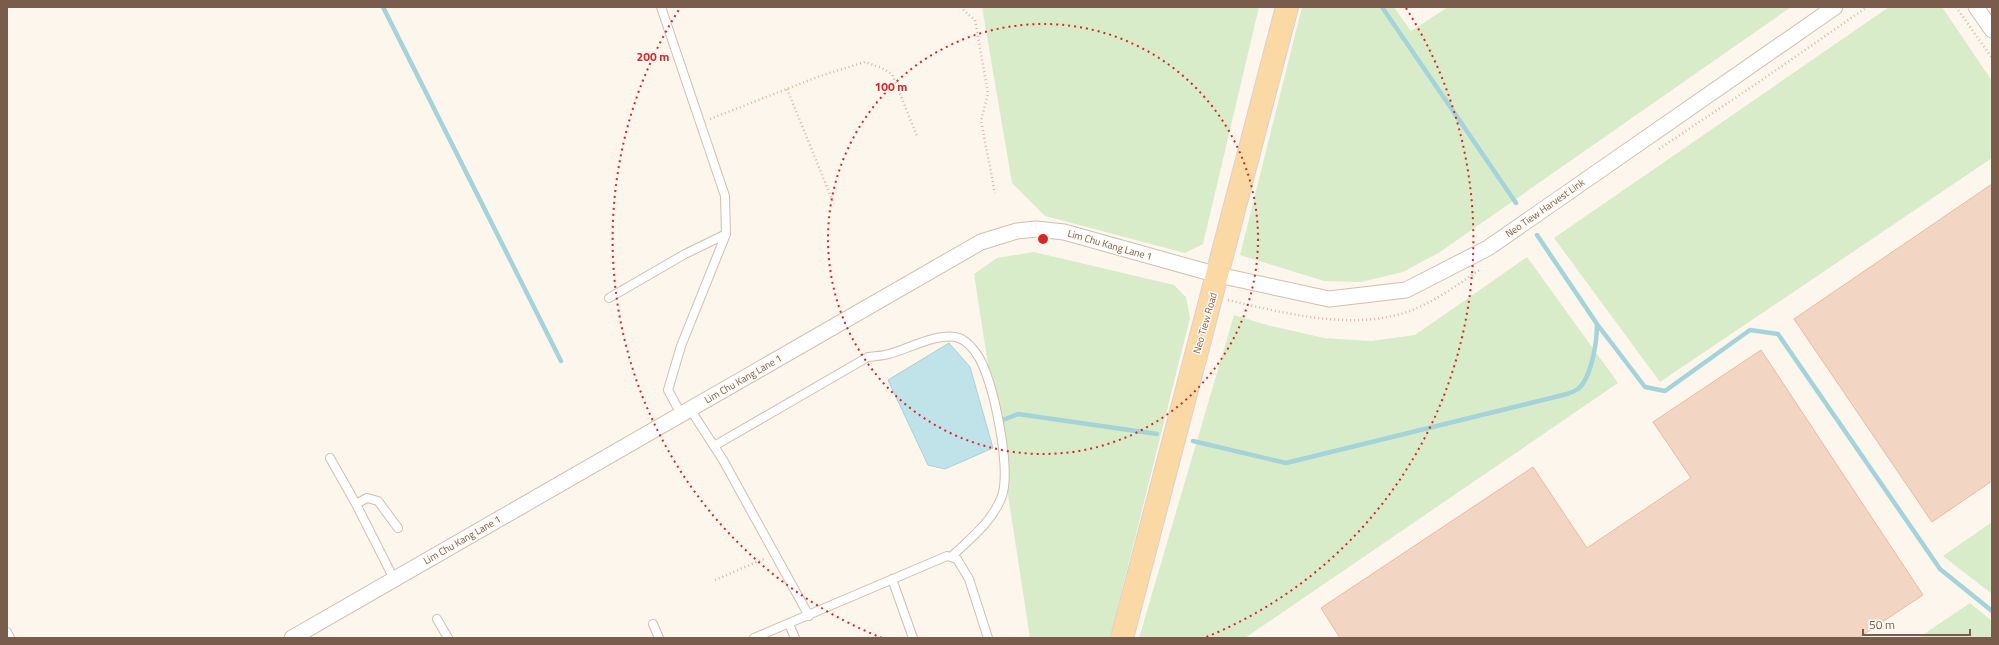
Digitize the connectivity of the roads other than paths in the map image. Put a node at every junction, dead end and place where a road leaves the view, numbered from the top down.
1 (661, 7) edge
2 (1287, 7) edge
3 (1836, 7) edge
4 (1976, 7) edge
5 (1992, 30) edge
6 (726, 234) junction
7 (1218, 275) junction
8 (609, 298) dead end
9 (685, 412) junction
10 (714, 446) junction
11 (330, 458) dead end
12 (356, 504) junction
13 (398, 528) dead end
14 (952, 556) junction
15 (394, 579) junction
16 (892, 579) junction
17 (809, 616) junction
18 (437, 619) dead end
19 (653, 624) dead end
20 (788, 624) junction
21 (7, 632) edge
22 (311, 633) edge
23 (767, 636) edge
24 (10, 638) edge
25 (292, 638) edge
26 (448, 638) edge
27 (659, 638) edge
28 (754, 638) edge
29 (795, 638) edge
30 (913, 638) edge
31 (988, 638) edge
32 (1122, 638) edge

1 - 6 lane
2 - 7 main road, Neo Tiew Road
3 - 7 street, Neo Tiew Harvest Link
4 - 5 street
6 - 8 lane
6 - 9 lane
7 - 9 street, Lim Chu Kang Lane 1
7 - 32 main road, Neo Tiew Road
9 - 10 lane
9 - 15 street, Lim Chu Kang Lane 1
10 - 14 lane
10 - 17 lane
11 - 12 lane
12 - 13 lane
12 - 15 lane
14 - 16 lane
14 - 31 lane
15 - 22 street, Lim Chu Kang Lane 1
16 - 17 lane
16 - 30 lane
17 - 20 lane
18 - 26 lane
19 - 27 lane
20 - 23 lane
20 - 29 lane
21 - 24 lane
22 - 25 street, Lim Chu Kang Lane 1
23 - 28 lane

